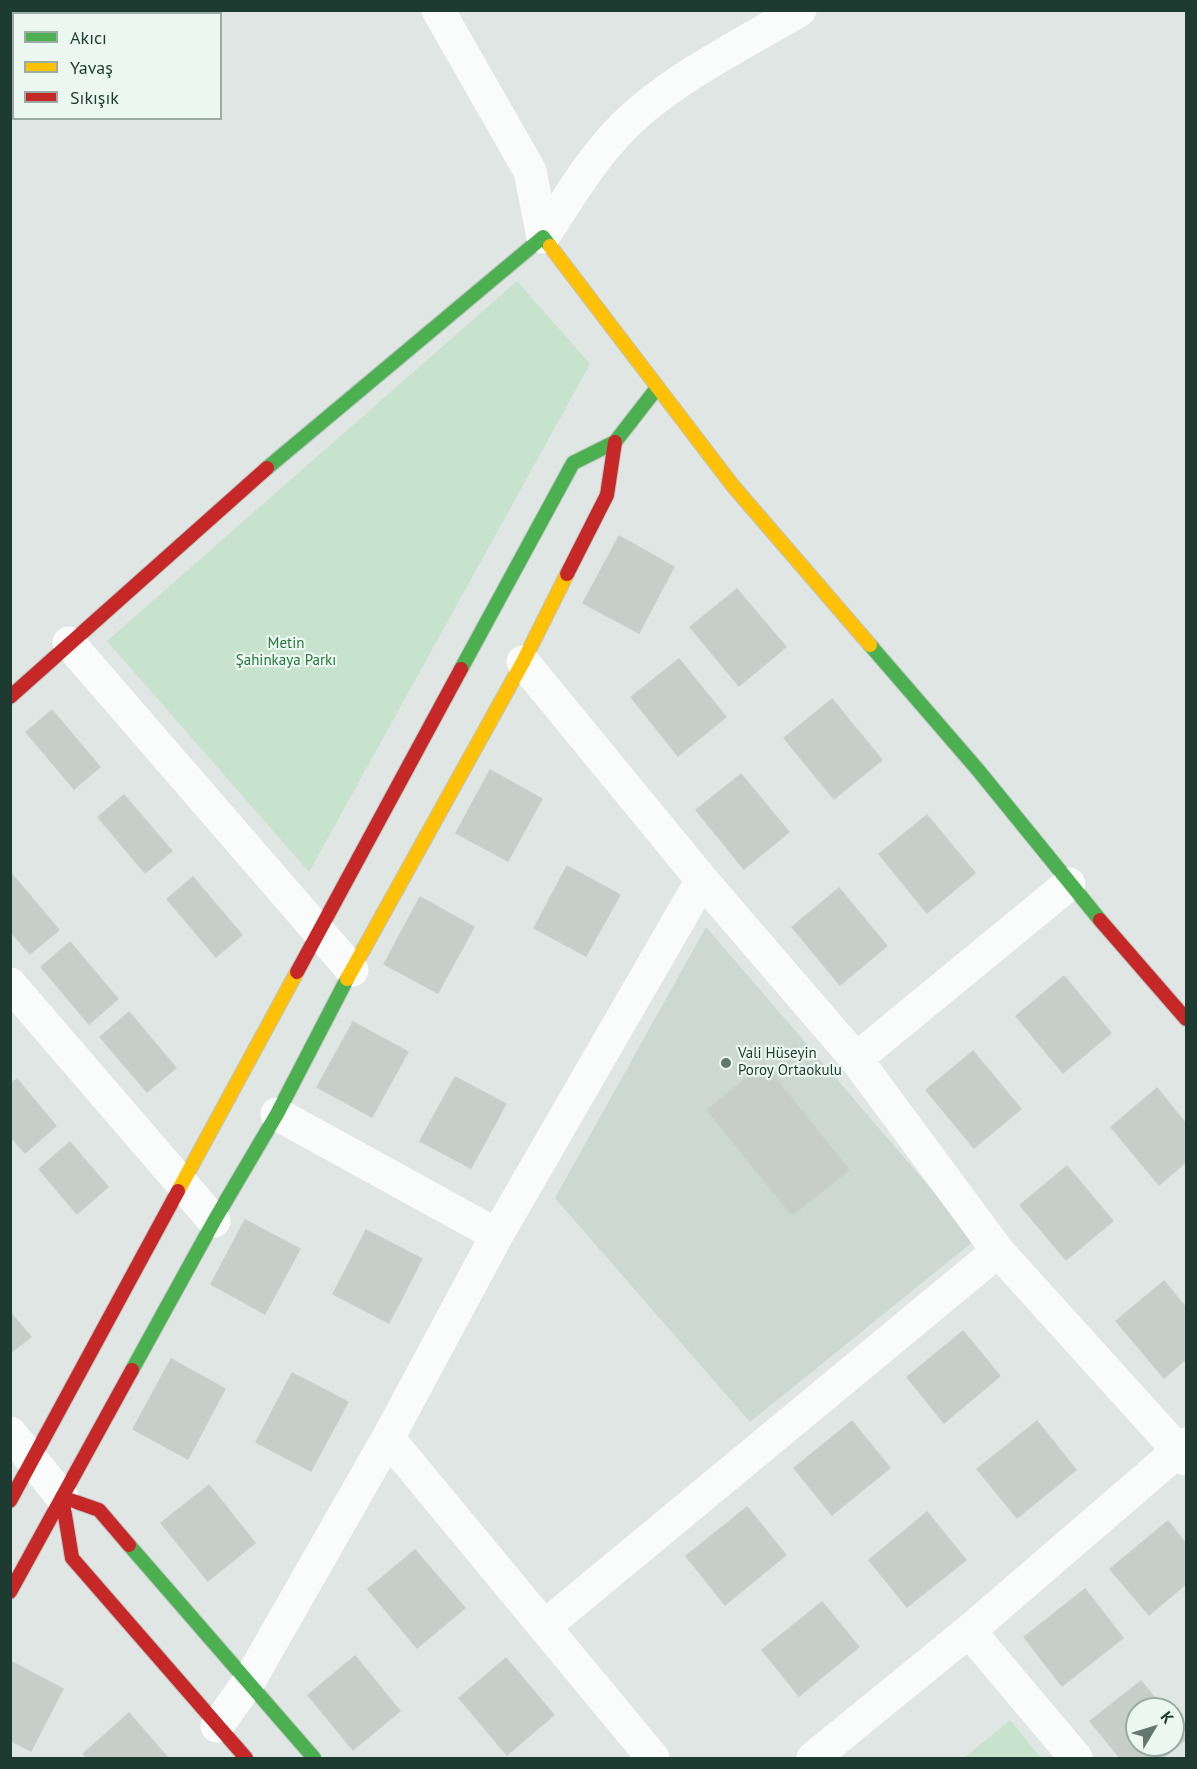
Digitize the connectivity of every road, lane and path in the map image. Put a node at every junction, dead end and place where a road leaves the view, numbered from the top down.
1 (438, 10) edge
2 (800, 10) edge
3 (543, 237) junction
4 (657, 388) junction
5 (615, 442) junction
6 (69, 643) junction
7 (523, 662) junction
8 (10, 697) edge
9 (702, 880) junction
10 (1069, 884) junction
11 (319, 932) junction
12 (352, 970) junction
13 (10, 984) edge
14 (1186, 1019) edge
15 (856, 1059) junction
16 (277, 1114) junction
17 (182, 1184) junction
18 (214, 1221) junction
19 (497, 1235) junction
20 (998, 1251) junction
21 (10, 1433) edge
22 (388, 1438) junction
23 (1184, 1451) edge
24 (32, 1460) junction
25 (62, 1497) junction
26 (10, 1501) edge
27 (10, 1592) edge
28 (544, 1626) junction
29 (969, 1631) junction
30 (248, 1683) junction
31 (217, 1726) junction
32 (246, 1758) edge
33 (314, 1758) edge
34 (653, 1758) edge
35 (813, 1758) edge
36 (1076, 1758) edge

1 - 3 street
2 - 3 street
3 - 4 street
3 - 6 street
4 - 5 street
4 - 10 street
5 - 7 street
5 - 11 street
6 - 8 street
6 - 11 street
7 - 9 street
7 - 12 street
9 - 15 street
9 - 19 street
10 - 14 street
10 - 15 street
11 - 12 street
11 - 17 street
12 - 16 street
13 - 17 street
15 - 20 street
16 - 18 street
16 - 19 street
17 - 18 street
17 - 24 street
18 - 25 street
19 - 22 street
20 - 23 street
20 - 28 street
21 - 24 street
22 - 28 street
22 - 30 street
23 - 29 street
24 - 25 street
24 - 26 street
25 - 27 street
25 - 30 street
25 - 31 street
28 - 34 street
29 - 35 street
29 - 36 street
30 - 31 street
30 - 33 street
31 - 32 street

